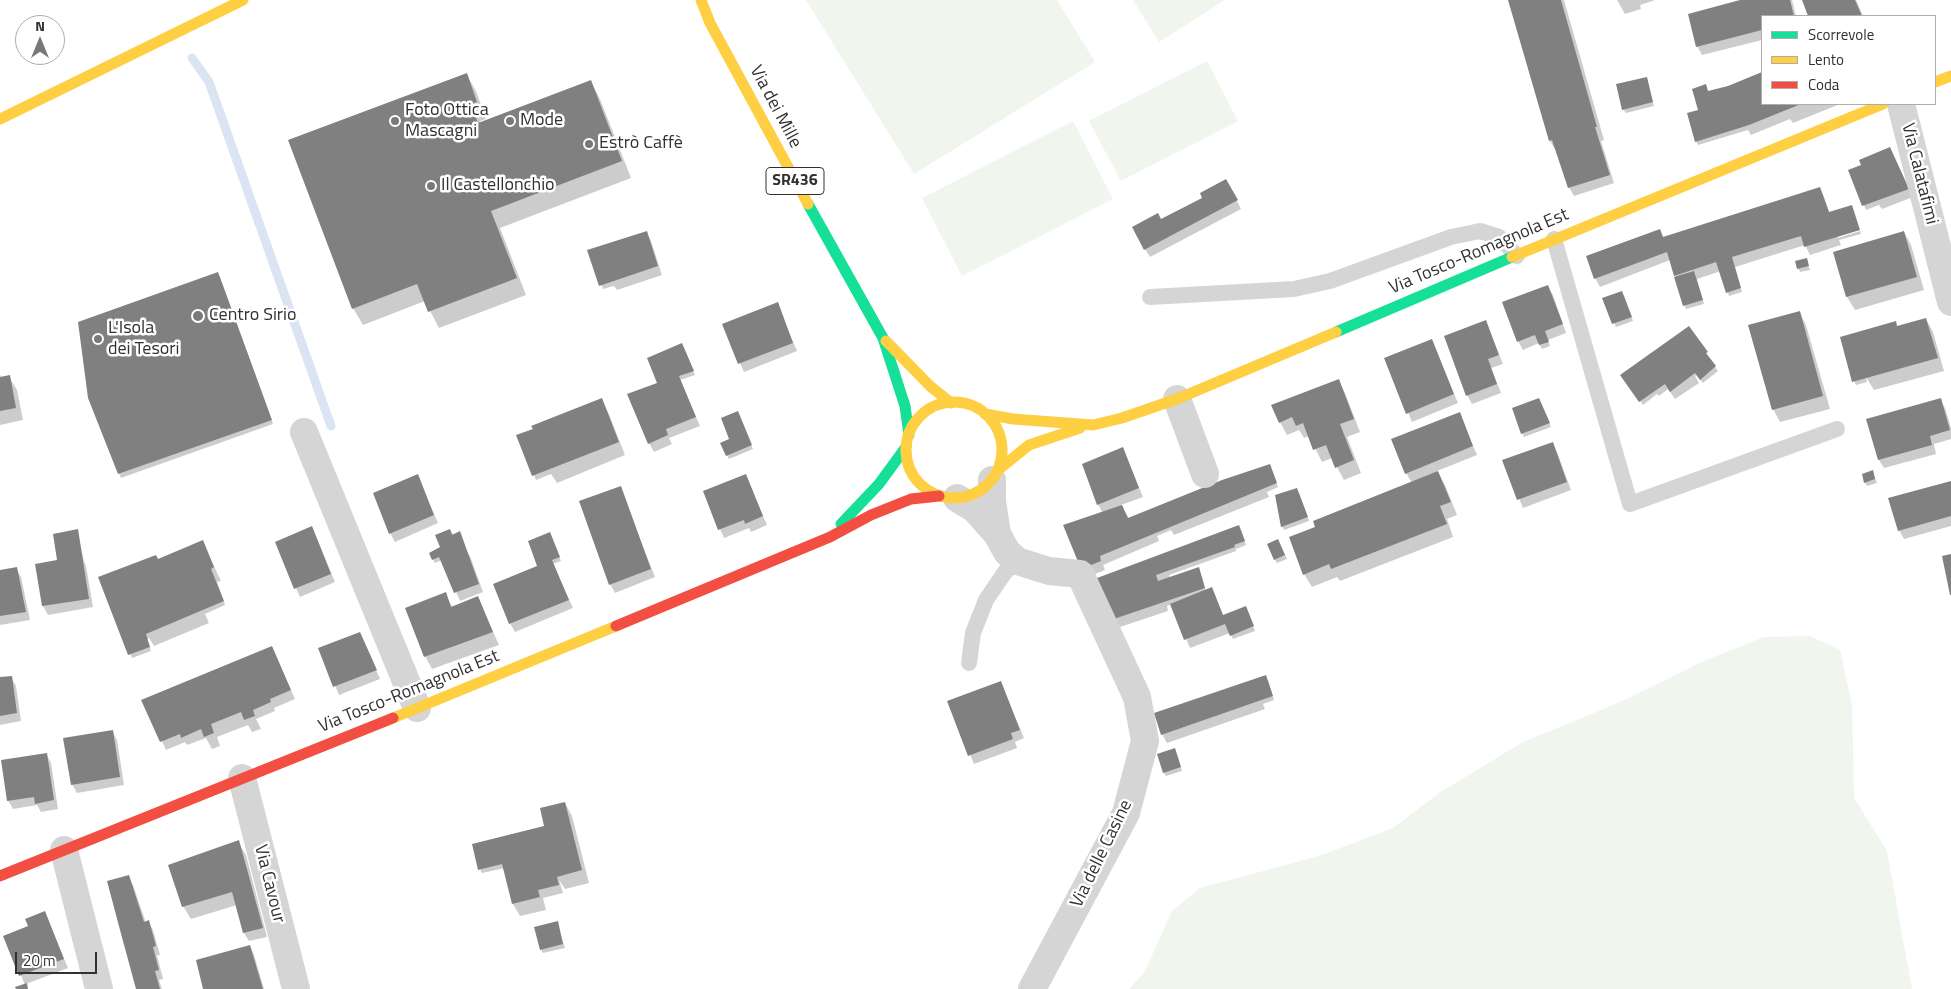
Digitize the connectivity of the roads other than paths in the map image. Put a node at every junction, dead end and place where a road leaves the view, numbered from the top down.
1 (701, 0) edge
2 (231, 3) edge
3 (690, 6) dead end
4 (710, 23) junction
5 (1951, 76) edge
6 (1936, 82) edge
7 (1881, 105) edge
8 (1902, 105) edge
9 (0, 119) edge
10 (1554, 239) junction
11 (1517, 256) junction
12 (1150, 296) dead end
13 (1951, 302) edge
14 (883, 338) junction
15 (1178, 399) junction
16 (951, 403) junction
17 (985, 414) junction
18 (1086, 425) junction
19 (1837, 429) dead end
20 (304, 432) dead end
21 (909, 435) junction
22 (906, 447) junction
23 (1205, 474) dead end
24 (995, 475) junction
25 (948, 497) junction
26 (996, 534) junction
27 (830, 537) junction
28 (1017, 561) junction
29 (969, 663) dead end
30 (417, 708) junction
31 (242, 778) junction
32 (64, 850) junction
33 (0, 876) edge
34 (98, 989) edge
35 (296, 989) edge
36 (1032, 989) edge

1 - 4 main road, Via dei Mille / SR436
2 - 9 main road
3 - 4 main road, Via dei Mille / SR436
4 - 14 main road, Via dei Mille / SR436
5 - 6 main road
7 - 10 main road, Via Tosco-Romagnola Est
8 - 13 street, Via Calatafimi
10 - 11 main road, Via Tosco-Romagnola Est
10 - 19 lane
11 - 12 lane
11 - 15 main road, Via Tosco-Romagnola Est
14 - 16 main road, Via dei Mille / SR436
14 - 21 main road, Via dei Mille / SR436
15 - 18 main road, Via Tosco-Romagnola Est
15 - 23 street
16 - 17 main road, Via Tosco-Romagnola Est
16 - 21 main road, Via Tosco-Romagnola Est
17 - 18 main road, Via Tosco-Romagnola Est
17 - 24 main road
18 - 24 main road, Via Tosco-Romagnola Est
20 - 30 street
21 - 22 main road, Via Tosco-Romagnola Est
22 - 25 main road, Via Tosco-Romagnola Est
22 - 27 main road, Via Tosco-Romagnola Est
24 - 25 main road, Via Tosco-Romagnola Est
24 - 26 street
25 - 26 street
25 - 27 main road, Via Tosco-Romagnola Est
26 - 28 street
27 - 30 main road, Via Tosco-Romagnola Est
28 - 29 lane
28 - 36 street, Via delle Casine
30 - 31 main road, Via Tosco-Romagnola Est
31 - 32 main road, Via Tosco-Romagnola Est
31 - 35 street, Via Cavour
32 - 33 main road, Via Tosco-Romagnola Est
32 - 34 street

